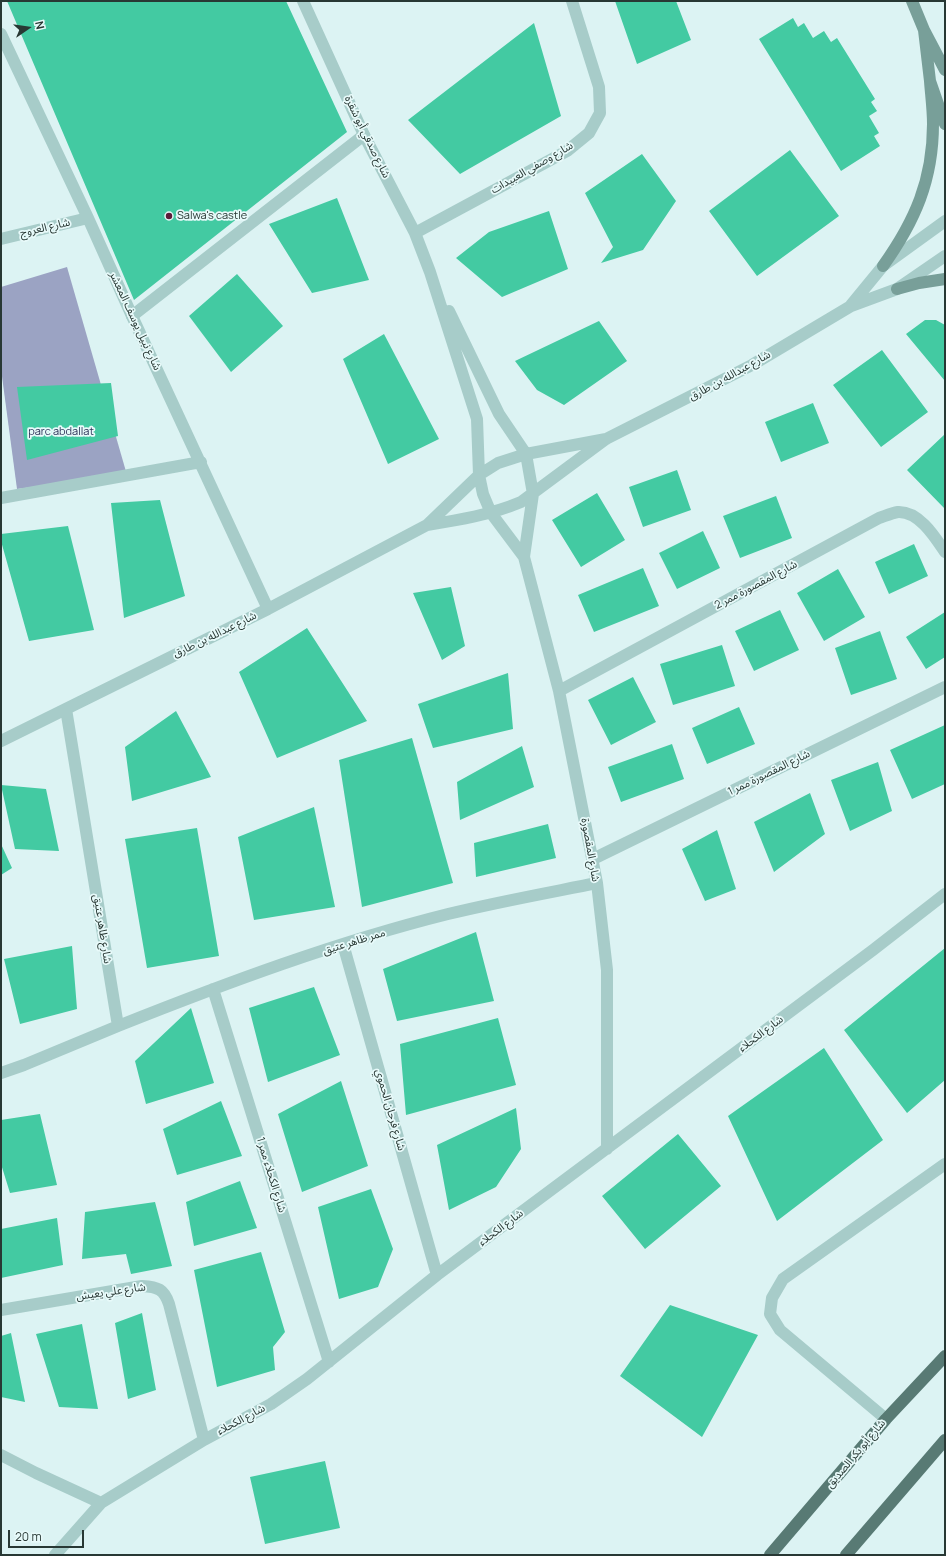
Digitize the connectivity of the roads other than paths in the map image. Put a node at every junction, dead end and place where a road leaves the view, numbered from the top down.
1 (303, 1) edge
2 (572, 1) edge
3 (912, 1) edge
4 (924, 30) junction
5 (1, 34) edge
6 (945, 70) edge
7 (930, 81) junction
8 (945, 124) edge
9 (364, 135) junction
10 (88, 218) junction
11 (945, 221) edge
12 (415, 233) junction
13 (1, 239) edge
14 (945, 256) edge
15 (883, 266) junction
16 (430, 272) junction
17 (945, 279) edge
18 (897, 289) junction
19 (850, 306) junction
20 (132, 316) junction
21 (606, 439) junction
22 (526, 454) junction
23 (201, 462) junction
24 (479, 475) junction
25 (533, 494) junction
26 (1, 498) edge
27 (491, 513) junction
28 (427, 525) junction
29 (945, 552) edge
30 (524, 557) junction
31 (268, 609) junction
32 (945, 687) edge
33 (559, 691) junction
34 (66, 709) junction
35 (1, 741) edge
36 (593, 859) junction
37 (597, 883) junction
38 (945, 894) edge
39 (343, 944) junction
40 (213, 989) junction
41 (118, 1026) junction
42 (1, 1073) edge
43 (607, 1149) junction
44 (945, 1164) edge
45 (437, 1275) junction
46 (1, 1310) edge
47 (945, 1356) edge
48 (329, 1362) junction
49 (886, 1419) junction
50 (204, 1440) junction
51 (945, 1440) edge
52 (1, 1455) edge
53 (101, 1503) junction
54 (55, 1555) edge
55 (770, 1555) edge
56 (846, 1555) edge

1 - 9 street, شارع صدقي أبو شقرة
2 - 12 street, شارع وصفي العبيدات
3 - 4 street
4 - 6 street
4 - 7 street
5 - 10 street, شارع نبيل يوسف المعشر
7 - 8 street
7 - 15 street
9 - 12 street, شارع صدقي أبو شقرة
9 - 20 street
10 - 13 street, شارع العروج
10 - 20 street, شارع نبيل يوسف المعشر
11 - 15 street, شارع عبدالله بن طارق
12 - 16 street, شارع صدقي أبو شقرة
14 - 18 street, شارع عبدالله بن طارق
15 - 19 street, شارع عبدالله بن طارق
16 - 22 street, شارع صدقي أبو شقرة
16 - 24 street, شارع صدقي أبو شقرة
17 - 18 street
18 - 19 street, شارع عبدالله بن طارق
19 - 21 street, شارع عبدالله بن طارق
20 - 23 street, شارع نبيل يوسف المعشر
21 - 22 street, شارع عبدالله بن طارق
21 - 25 street, شارع عبدالله بن طارق
22 - 24 street, شارع عبدالله بن طارق
22 - 25 street, شارع المقصورة
23 - 26 street
23 - 31 street, شارع نبيل يوسف المعشر
24 - 27 street, شارع المقصورة
24 - 28 street, شارع عبدالله بن طارق
25 - 27 street, شارع عبدالله بن طارق
25 - 30 street, شارع المقصورة
27 - 28 street, شارع عبدالله بن طارق
27 - 30 street, شارع المقصورة
28 - 31 street, شارع عبدالله بن طارق
29 - 33 street, شارع المقصورة ممر 2
30 - 33 street, شارع المقصورة
31 - 34 street, شارع عبدالله بن طارق
32 - 36 street, شارع المقصورة ممر 1
33 - 36 street, شارع المقصورة
34 - 35 street, شارع عبدالله بن طارق
34 - 41 street, شارع ظاهر عتيق
36 - 37 street, شارع المقصورة
37 - 39 street, ممر ظاهر عتيق
37 - 43 street, شارع المقصورة
38 - 43 street, شارع الكحلاء
39 - 40 street, ممر ظاهر عتيق
39 - 45 street, شارع فرحان الحموي
40 - 41 street, ممر ظاهر عتيق
40 - 48 street, شارع الكحلاء ممر 1
41 - 42 street
43 - 45 street, شارع الكحلاء
44 - 49 street
45 - 48 street, شارع الكحلاء
46 - 50 street, شارع علي يعيش
47 - 49 main road, شارع أبو بكر الصديق
48 - 50 street, شارع الكحلاء
49 - 55 main road, شارع أبو بكر الصديق
50 - 53 street, شارع الكحلاء
51 - 56 main road
52 - 53 street
53 - 54 street, شارع الكحلاء

